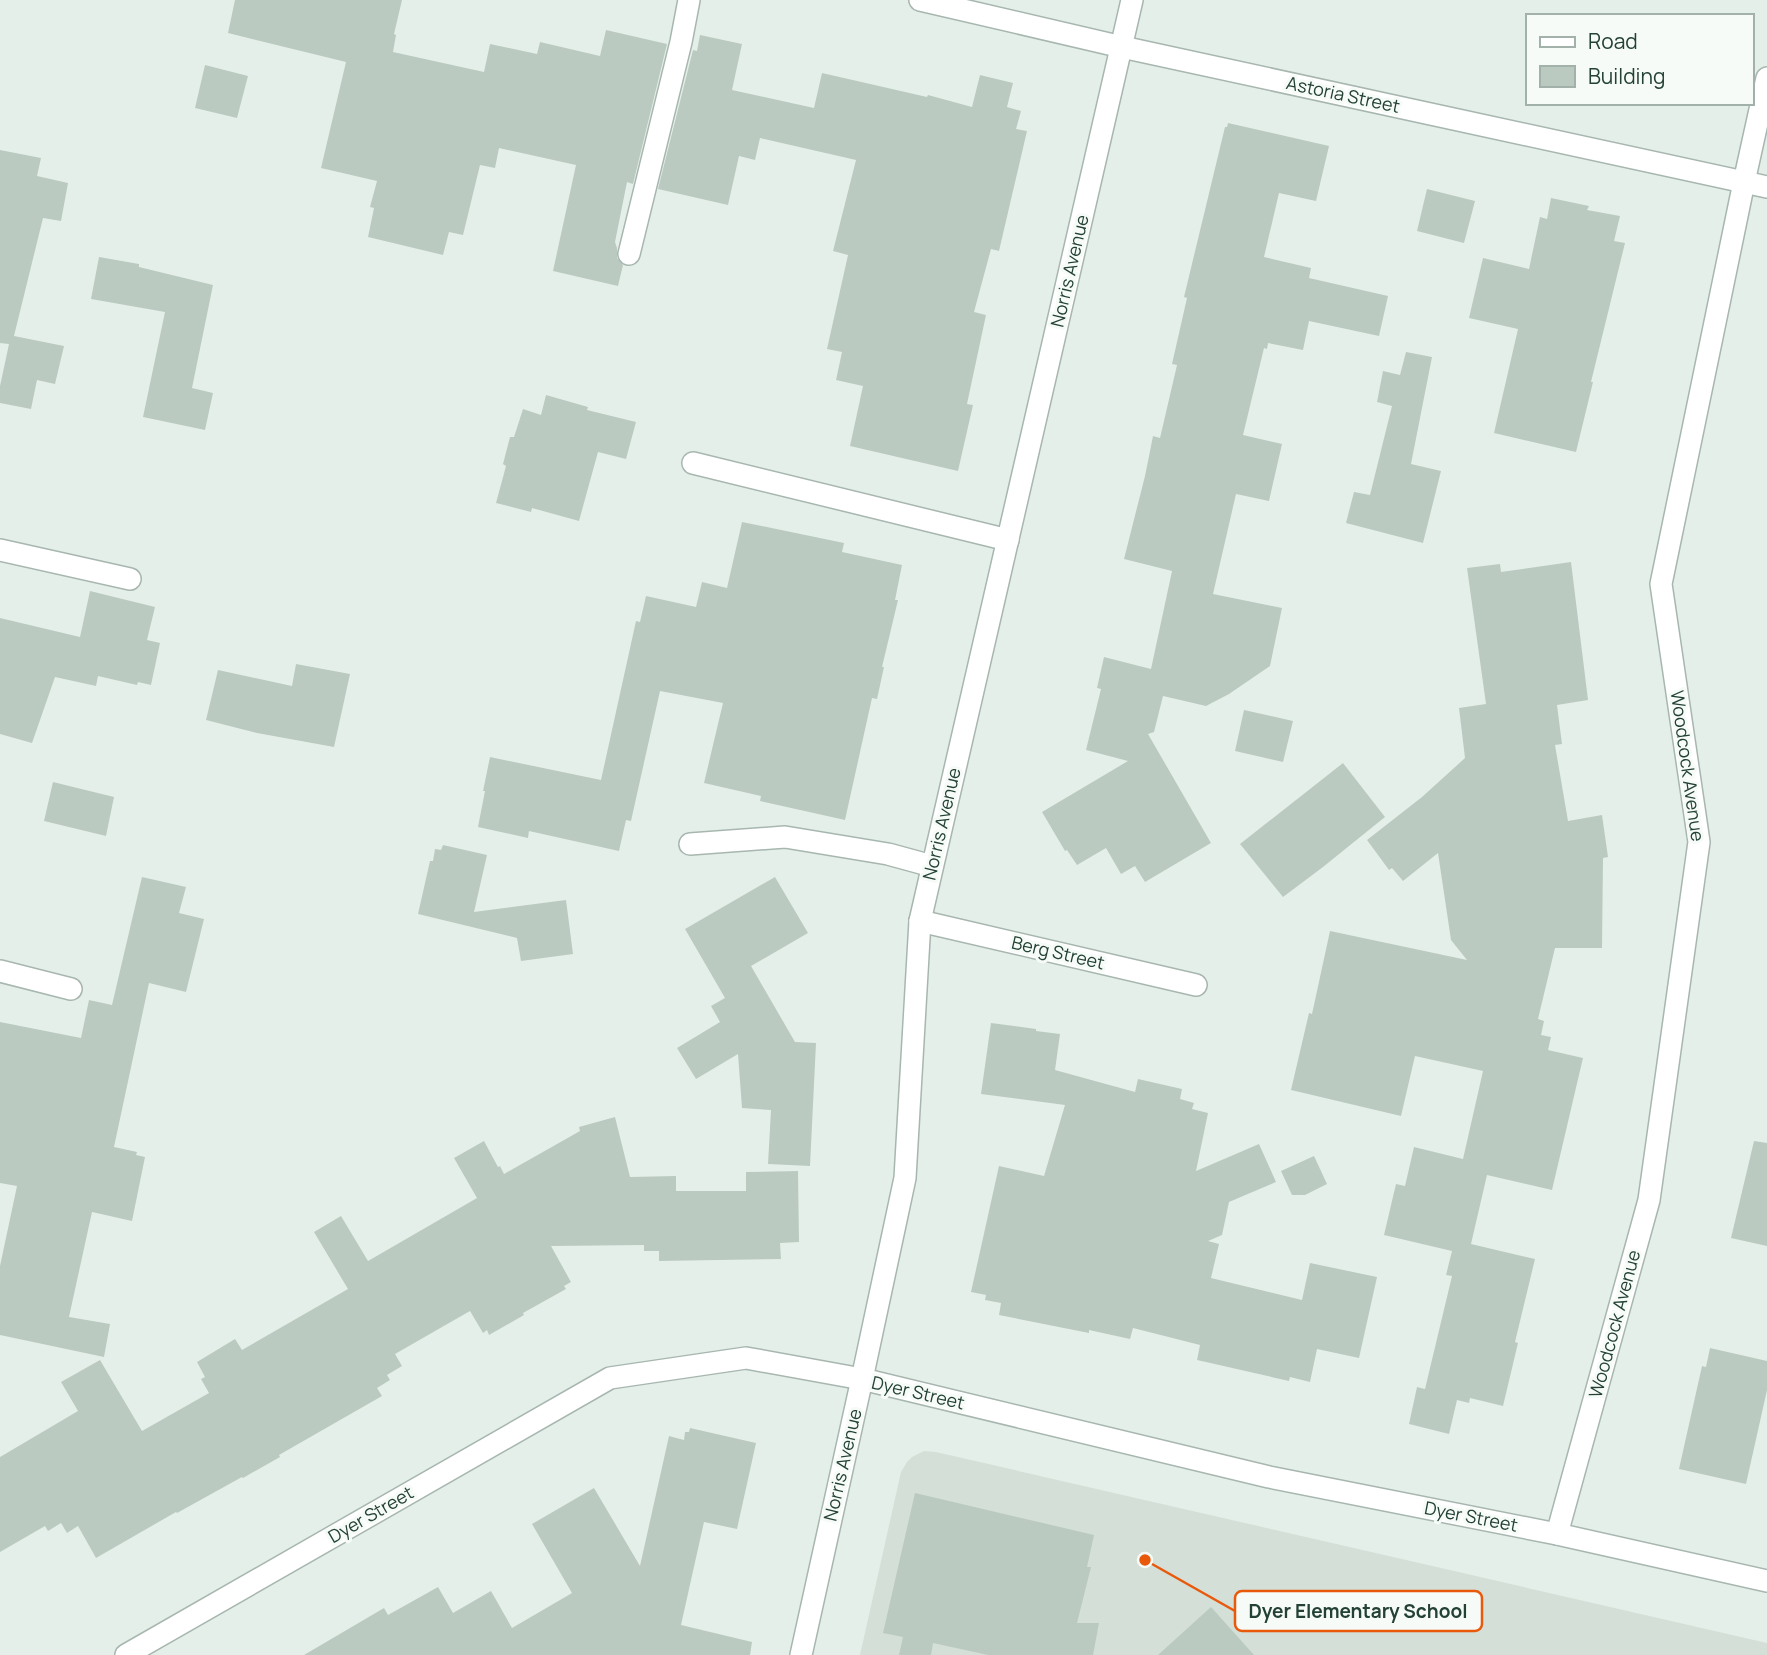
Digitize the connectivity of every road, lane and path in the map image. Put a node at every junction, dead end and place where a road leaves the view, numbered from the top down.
1 (689, 0) edge
2 (920, 0) edge
3 (1132, 0) edge
4 (1122, 47) junction
5 (1767, 78) edge
6 (1744, 182) junction
7 (1767, 187) edge
8 (629, 254) dead end
9 (693, 463) dead end
10 (1007, 540) junction
11 (0, 550) edge
12 (130, 579) dead end
13 (690, 844) dead end
14 (932, 866) junction
15 (920, 921) junction
16 (0, 971) edge
17 (1196, 985) dead end
18 (71, 989) dead end
19 (862, 1380) junction
20 (1557, 1534) junction
21 (1767, 1581) edge
22 (126, 1655) edge
23 (800, 1655) edge

1 - 8 street
2 - 4 street, Astoria Street
3 - 4 street, Norris Avenue
4 - 6 street, Astoria Street
4 - 10 street, Norris Avenue
5 - 6 street, Woodcock Avenue
6 - 7 street, Astoria Street
6 - 20 street, Woodcock Avenue
9 - 10 street
10 - 14 street, Norris Avenue
11 - 12 street
13 - 14 street
14 - 15 street, Norris Avenue
15 - 17 street, Berg Street
15 - 19 street, Norris Avenue
16 - 18 street
19 - 20 street, Dyer Street
19 - 22 street, Dyer Street
19 - 23 street, Norris Avenue
20 - 21 street, Dyer Street

